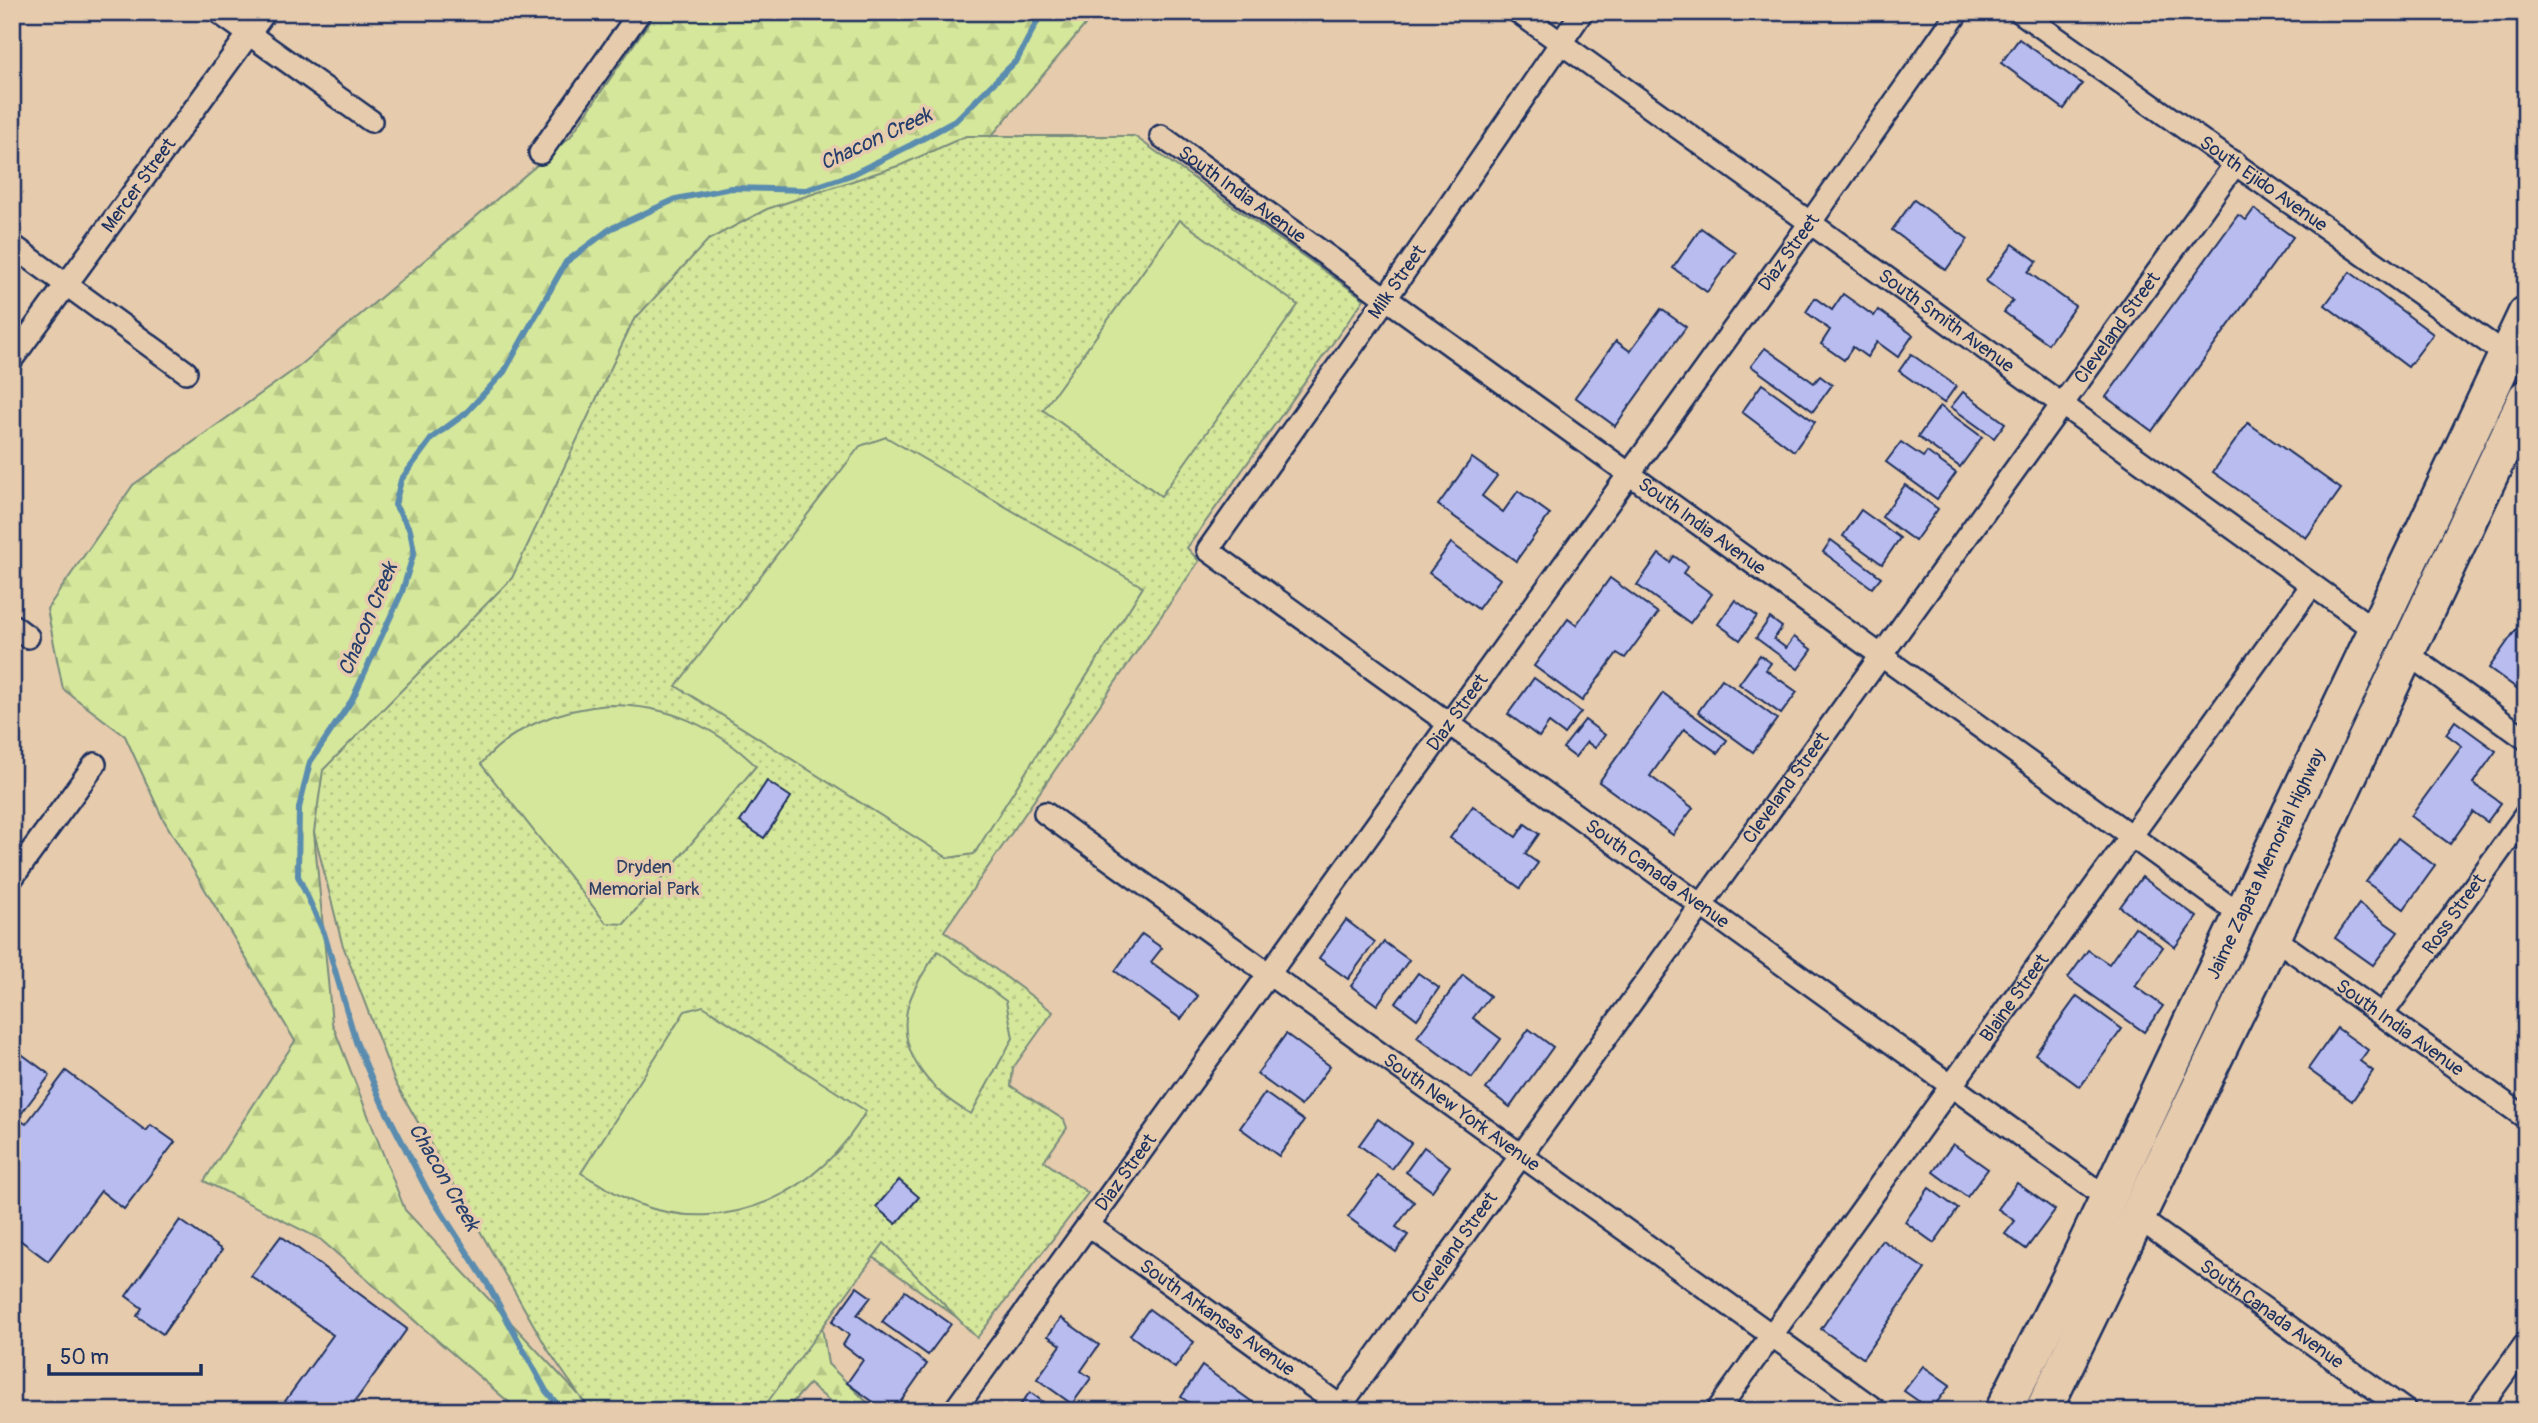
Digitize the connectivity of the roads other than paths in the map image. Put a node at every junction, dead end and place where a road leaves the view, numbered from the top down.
1 (218, 12) edge
2 (265, 12) edge
3 (640, 12) edge
4 (1518, 12) edge
5 (1582, 12) edge
6 (1958, 12) edge
7 (2020, 12) edge
8 (249, 34) junction
9 (1560, 43) junction
10 (370, 121) dead end
11 (1161, 136) dead end
12 (540, 153) dead end
13 (2236, 163) junction
14 (1810, 223) junction
15 (12, 245) edge
16 (66, 285) junction
17 (1387, 297) junction
18 (2526, 314) edge
19 (2506, 355) junction
20 (12, 359) edge
21 (186, 372) dead end
22 (2526, 398) edge
23 (2062, 402) junction
24 (1629, 474) junction
25 (1208, 550) joint
26 (2312, 585) junction
27 (2375, 631) junction
28 (2405, 652) junction
29 (1881, 653) junction
30 (1449, 725) junction
31 (2526, 739) edge
32 (95, 764) dead end
33 (1045, 813) dead end
34 (2526, 814) edge
35 (2133, 835) junction
36 (12, 878) edge
37 (1700, 904) junction
38 (2242, 916) junction
39 (2273, 937) junction
40 (1269, 975) junction
41 (2382, 1015) junction
42 (1950, 1086) junction
43 (2526, 1118) edge
44 (1520, 1155) junction
45 (2107, 1198) junction
46 (2137, 1217) junction
47 (1088, 1225) junction
48 (1771, 1336) junction
49 (2526, 1343) edge
50 (1341, 1409) edge
51 (954, 1411) edge
52 (1717, 1411) edge
53 (1877, 1411) edge
54 (2003, 1411) edge
55 (2043, 1411) edge
56 (2406, 1411) edge
57 (2477, 1411) edge

1 - 8 street
2 - 8 street, Mercer Street
3 - 12 street
4 - 9 street, South Smith Avenue
5 - 9 street, Milk Street
6 - 14 street, Diaz Street
7 - 13 street, South Ejido Avenue
8 - 10 street
8 - 16 street, Mercer Street
9 - 14 street, South Smith Avenue
9 - 17 street, Milk Street
11 - 17 street, South India Avenue
13 - 19 street, South Ejido Avenue
13 - 23 street, Cleveland Street
14 - 23 street, South Smith Avenue
14 - 24 street, Diaz Street
15 - 16 street
16 - 20 street, Mercer Street
16 - 21 street
17 - 24 street, South India Avenue
17 - 25 street, Milk Street
18 - 19 main road, Jaime Zapata Memorial Highway
19 - 27 main road, Jaime Zapata Memorial Highway
22 - 28 main road, Jaime Zapata Memorial Highway
23 - 26 street, South Smith Avenue
23 - 29 street, Cleveland Street
24 - 29 street, South India Avenue
24 - 30 street, Diaz Street
25 - 30 street, South Canada Avenue
26 - 27 street, South Smith Avenue
26 - 35 street, Blaine Street
27 - 38 main road, Jaime Zapata Memorial Highway
27 - 39 main road
28 - 31 street
28 - 39 main road, Jaime Zapata Memorial Highway
29 - 35 street, South India Avenue
29 - 37 street, Cleveland Street
30 - 37 street, South Canada Avenue
30 - 40 street, Diaz Street
32 - 36 street
33 - 40 street, South New York Avenue
34 - 41 street, Ross Street
35 - 38 street, South India Avenue
35 - 42 street, Blaine Street
37 - 42 street, South Canada Avenue
37 - 44 street, Cleveland Street
38 - 45 main road, Jaime Zapata Memorial Highway
38 - 46 main road
39 - 41 street, South India Avenue
39 - 46 main road, Jaime Zapata Memorial Highway
40 - 44 street, South New York Avenue
40 - 47 street, Diaz Street
41 - 43 street, South India Avenue
42 - 45 street, South Canada Avenue
42 - 48 street, Blaine Street
44 - 48 street, South New York Avenue
44 - 50 street, Cleveland Street
45 - 54 main road, Jaime Zapata Memorial Highway
46 - 55 main road, Jaime Zapata Memorial Highway
46 - 56 street, South Canada Avenue
47 - 50 street, South Arkansas Avenue
47 - 51 street, Diaz Street
48 - 52 street, Blaine Street
48 - 53 street, South New York Avenue
49 - 57 street

